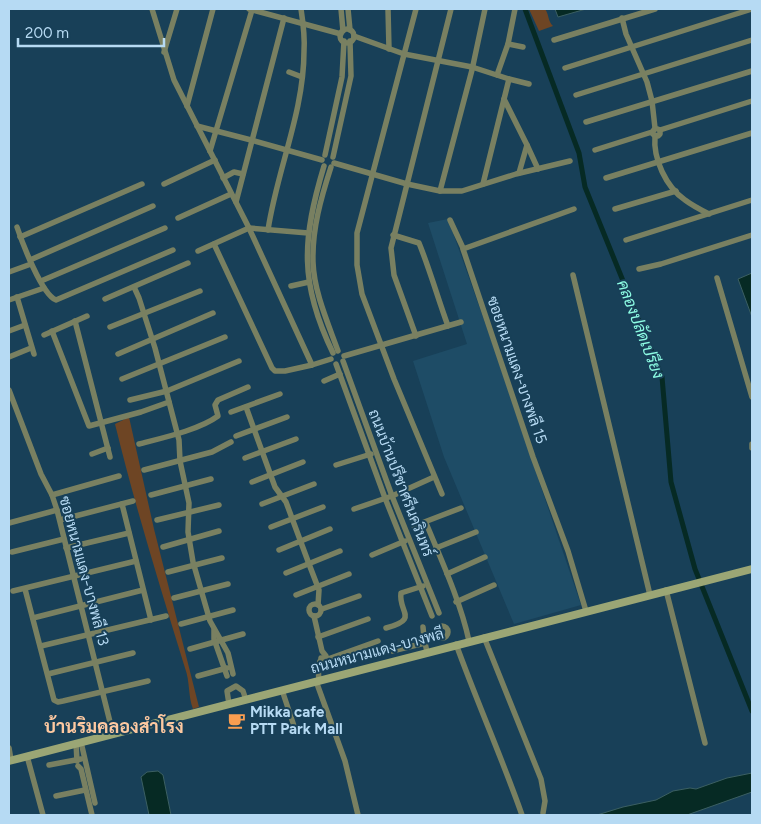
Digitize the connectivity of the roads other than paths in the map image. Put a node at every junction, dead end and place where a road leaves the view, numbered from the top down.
1 (152, 9) edge
2 (177, 9) edge
3 (213, 9) edge
4 (250, 9) edge
5 (301, 9) edge
6 (341, 9) edge
7 (348, 9) edge
8 (388, 9) edge
9 (416, 9) edge
10 (451, 9) edge
11 (485, 9) edge
12 (515, 9) edge
13 (655, 9) edge
14 (752, 9) edge
15 (268, 11) edge
16 (284, 18) junction
17 (622, 18) junction
18 (303, 23) junction
19 (350, 30) junction
20 (342, 32) junction
21 (349, 40) junction
22 (554, 40) dead end
23 (752, 40) edge
24 (508, 44) junction
25 (631, 46) junction
26 (523, 47) dead end
27 (389, 49) junction
28 (164, 52) junction
29 (404, 54) junction
30 (439, 61) junction
31 (472, 67) junction
32 (565, 68) dead end
33 (752, 71) edge
34 (289, 72) dead end
35 (643, 74) junction
36 (497, 75) junction
37 (302, 76) junction
38 (509, 79) junction
39 (529, 84) dead end
40 (576, 95) dead end
41 (504, 99) junction
42 (752, 101) edge
43 (652, 102) junction
44 (187, 106) junction
45 (586, 122) dead end
46 (197, 126) junction
47 (217, 131) junction
48 (656, 131) junction
49 (752, 133) edge
50 (251, 140) junction
51 (527, 144) junction
52 (286, 150) junction
53 (595, 150) dead end
54 (210, 151) junction
55 (215, 160) junction
56 (328, 161) junction
57 (570, 161) dead end
58 (659, 163) junction
59 (538, 169) junction
60 (519, 173) junction
61 (243, 174) junction
62 (372, 174) junction
63 (223, 178) junction
64 (606, 178) dead end
65 (142, 184) dead end
66 (164, 184) dead end
67 (407, 184) junction
68 (483, 184) junction
69 (440, 190) junction
70 (676, 191) junction
71 (231, 194) junction
72 (752, 200) edge
73 (236, 202) junction
74 (153, 206) dead end
75 (574, 209) dead end
76 (615, 209) dead end
77 (709, 214) junction
78 (178, 218) dead end
79 (450, 220) dead end
80 (17, 227) dead end
81 (165, 228) dead end
82 (248, 228) junction
83 (268, 230) junction
84 (308, 233) junction
85 (393, 235) junction
86 (752, 235) edge
87 (20, 237) junction
88 (626, 240) dead end
89 (214, 244) junction
90 (463, 248) junction
91 (173, 250) dead end
92 (198, 251) dead end
93 (31, 262) junction
94 (188, 263) dead end
95 (639, 269) dead end
96 (9, 272) edge
97 (573, 275) dead end
98 (717, 278) dead end
99 (41, 282) junction
100 (309, 282) junction
101 (292, 286) dead end
102 (134, 287) junction
103 (44, 288) junction
104 (200, 291) dead end
105 (17, 297) junction
106 (105, 299) dead end
107 (9, 300) edge
108 (213, 313) dead end
109 (144, 314) junction
110 (87, 316) dead end
111 (75, 321) junction
112 (461, 322) dead end
113 (25, 324) junction
114 (448, 326) junction
115 (110, 327) dead end
116 (9, 331) edge
117 (52, 331) junction
118 (44, 334) dead end
119 (416, 336) junction
120 (225, 337) dead end
121 (152, 339) junction
122 (381, 345) junction
123 (118, 354) dead end
124 (334, 354) junction
125 (9, 356) edge
126 (343, 359) junction
127 (239, 361) dead end
128 (159, 364) junction
129 (336, 364) junction
130 (312, 365) junction
131 (340, 374) junction
132 (122, 379) dead end
133 (324, 381) dead end
134 (248, 387) dead end
135 (9, 390) edge
136 (166, 391) junction
137 (280, 394) dead end
138 (752, 397) edge
139 (130, 400) dead end
140 (169, 402) junction
141 (246, 407) junction
142 (231, 412) dead end
143 (287, 417) dead end
144 (102, 422) junction
145 (254, 429) junction
146 (177, 434) junction
147 (236, 436) dead end
148 (296, 439) dead end
149 (231, 442) dead end
150 (139, 444) dead end
151 (752, 444) edge
152 (108, 448) junction
153 (752, 448) edge
154 (263, 452) junction
155 (375, 452) junction
156 (92, 454) dead end
157 (369, 454) junction
158 (110, 457) dead end
159 (245, 458) dead end
160 (180, 460) junction
161 (302, 462) dead end
162 (336, 465) dead end
163 (144, 470) dead end
164 (271, 475) junction
165 (118, 476) dead end
166 (434, 478) junction
167 (211, 480) dead end
168 (252, 482) dead end
169 (314, 484) dead end
170 (186, 485) junction
171 (442, 494) dead end
172 (52, 495) junction
173 (151, 495) dead end
174 (283, 496) junction
175 (392, 496) junction
176 (385, 498) junction
177 (133, 501) dead end
178 (122, 504) junction
179 (262, 504) dead end
180 (219, 505) dead end
181 (323, 507) dead end
182 (461, 508) dead end
183 (354, 509) dead end
184 (57, 510) junction
185 (189, 512) junction
186 (292, 518) junction
187 (60, 520) junction
188 (157, 520) dead end
189 (426, 522) junction
190 (9, 523) edge
191 (271, 526) dead end
192 (414, 526) dead end
193 (330, 529) dead end
194 (218, 531) dead end
195 (476, 532) dead end
196 (129, 533) junction
197 (64, 539) junction
198 (189, 539) junction
199 (301, 541) junction
200 (406, 541) junction
201 (163, 546) dead end
202 (66, 548) junction
203 (436, 548) junction
204 (279, 550) dead end
205 (340, 551) dead end
206 (12, 552) dead end
207 (372, 554) dead end
208 (222, 558) dead end
209 (485, 558) dead end
210 (136, 562) junction
211 (309, 564) junction
212 (194, 565) junction
213 (752, 569) edge
214 (168, 572) dead end
215 (286, 573) dead end
216 (349, 574) dead end
217 (447, 574) junction
218 (74, 578) junction
219 (228, 584) dead end
220 (427, 585) junction
221 (494, 585) dead end
222 (318, 586) junction
223 (420, 587) junction
224 (25, 589) junction
225 (143, 590) junction
226 (202, 590) junction
227 (666, 590) junction
228 (13, 591) dead end
229 (296, 595) dead end
230 (650, 595) junction
231 (359, 596) dead end
232 (174, 598) dead end
233 (456, 602) junction
234 (81, 606) junction
235 (320, 607) junction
236 (233, 610) dead end
237 (586, 611) junction
238 (166, 616) dead end
239 (209, 616) junction
240 (314, 616) junction
241 (34, 618) junction
242 (368, 619) dead end
243 (151, 620) junction
244 (181, 624) dead end
245 (443, 625) junction
246 (423, 627) dead end
247 (386, 628) dead end
248 (436, 629) junction
249 (88, 634) junction
250 (243, 634) dead end
251 (447, 635) junction
252 (318, 637) junction
253 (484, 637) junction
254 (440, 638) junction
255 (218, 641) junction
256 (378, 641) dead end
257 (469, 641) junction
258 (424, 643) junction
259 (454, 645) junction
260 (41, 646) junction
261 (442, 648) junction
262 (190, 649) dead end
263 (392, 651) dead end
264 (427, 652) junction
265 (133, 653) dead end
266 (322, 659) junction
267 (96, 662) junction
268 (232, 667) junction
269 (225, 668) junction
270 (48, 674) junction
271 (198, 676) dead end
272 (232, 680) junction
273 (148, 681) dead end
274 (319, 681) junction
275 (282, 690) junction
276 (102, 691) junction
277 (246, 700) junction
278 (229, 704) junction
279 (295, 729) dead end
280 (113, 734) junction
281 (79, 743) junction
282 (705, 743) dead end
283 (9, 748) edge
284 (27, 756) junction
285 (10, 761) edge
286 (79, 762) junction
287 (49, 766) dead end
288 (85, 790) junction
289 (56, 796) dead end
290 (95, 803) dead end
291 (543, 813) dead end
292 (43, 815) edge
293 (92, 815) edge
294 (358, 815) edge
295 (522, 815) edge

1 - 28 street
2 - 28 street
3 - 44 street
4 - 15 street
4 - 47 street
5 - 18 street
6 - 20 street, ถนนบ้านปรีชาศรีนครินทร์
7 - 19 street
8 - 27 street
9 - 29 street
10 - 30 street
11 - 31 street
12 - 24 street
13 - 17 street
14 - 25 street
15 - 16 street
16 - 18 street
16 - 50 street
17 - 22 street
17 - 25 street
18 - 20 street
18 - 37 street
19 - 20 street
19 - 21 street
20 - 21 street, ถนนบ้านปรีชาศรีนครินทร์
21 - 27 street
21 - 56 street, ถนนบ้านปรีชาศรีนครินทร์
23 - 35 street
24 - 26 street
24 - 36 street
25 - 32 street
25 - 35 street
27 - 29 street
28 - 44 street
29 - 30 street
29 - 62 street
30 - 31 street
30 - 67 street
31 - 36 street
31 - 69 street
33 - 43 street
34 - 37 street
35 - 40 street
35 - 43 street
36 - 38 street
37 - 52 street
38 - 39 street
38 - 41 street
41 - 51 street
41 - 68 street
42 - 48 street
43 - 45 street
43 - 48 street
44 - 46 street
46 - 47 street
46 - 54 street
47 - 50 street
47 - 54 street
48 - 53 street
48 - 58 street
49 - 58 street
50 - 52 street
50 - 61 street
51 - 59 street
51 - 60 street
52 - 56 street
52 - 83 street
54 - 55 street
55 - 63 street
55 - 66 street
56 - 62 street
56 - 84 street, ถนนบ้านปรีชาศรีนครินทร์
56 - 124 street, ถนนบ้านปรีชาศรีนครินทร์
57 - 59 street
58 - 64 street
58 - 70 street
59 - 60 street
60 - 68 street
61 - 63 street
61 - 73 street
62 - 67 street
62 - 122 street
63 - 71 street
65 - 87 street
67 - 69 street
67 - 85 street
68 - 69 street
70 - 76 street
70 - 77 street
71 - 73 street
71 - 78 street
72 - 77 street
73 - 82 street
74 - 93 street
75 - 90 street
77 - 88 street
79 - 90 street, ซอยหนามแดง-บางพลี 15
80 - 87 street
81 - 99 street
82 - 83 street
82 - 89 street
82 - 130 street
83 - 84 street
84 - 100 street, ถนนบ้านปรีชาศรีนครินทร์
85 - 114 street
85 - 119 street
86 - 95 street
87 - 93 street
89 - 92 street
89 - 130 street
90 - 237 street, ซอยหนามแดง-บางพลี 15
91 - 103 street
93 - 96 street
93 - 99 street
94 - 102 street
97 - 230 street
98 - 138 street
99 - 103 street
100 - 101 street
100 - 124 street, ถนนบ้านปรีชาศรีนครินทร์
102 - 106 street
102 - 109 street
103 - 105 street
104 - 109 street
105 - 107 street
105 - 113 street
108 - 121 street
109 - 115 street
109 - 121 street
110 - 111 street
111 - 117 street
111 - 144 street
112 - 114 street
113 - 116 street
113 - 125 street
114 - 119 street
117 - 118 street
117 - 144 street
119 - 122 street
120 - 128 street
121 - 123 street
121 - 128 street
122 - 126 street
122 - 166 street
124 - 126 street, ถนนบ้านปรีชาศรีนครินทร์
124 - 129 street, ถนนบ้านปรีชาศรีนครินทร์
124 - 130 street
126 - 129 street
126 - 155 street, ถนนบ้านปรีชาศรีนครินทร์
127 - 136 street
128 - 132 street
128 - 136 street
129 - 131 street, ถนนบ้านปรีชาศรีนครินทร์
131 - 133 street
131 - 157 street, ถนนบ้านปรีชาศรีนครินทร์
134 - 146 street
135 - 172 street, ซอยหนามแดง-บางพลี 13
136 - 139 street
136 - 140 street
137 - 141 street
140 - 144 street
140 - 146 street
141 - 142 street
141 - 145 street
143 - 145 street
144 - 152 street
145 - 147 street
145 - 154 street
146 - 150 street
146 - 160 street
148 - 154 street
149 - 160 street
151 - 153 street
152 - 156 street
152 - 158 street
154 - 159 street
154 - 164 street
155 - 157 street
155 - 175 street, ถนนบ้านปรีชาศรีนครินทร์
157 - 162 street
157 - 176 street, ถนนบ้านปรีชาศรีนครินทร์
160 - 163 street
160 - 170 street
161 - 164 street
164 - 168 street
164 - 174 street
165 - 172 street
166 - 171 street
166 - 175 street
167 - 170 street
169 - 174 street
170 - 173 street
170 - 185 street
172 - 184 street, ซอยหนามแดง-บางพลี 13
174 - 179 street
174 - 186 street
175 - 176 street
175 - 200 street, ถนนบ้านปรีชาศรีนครินทร์
176 - 183 street
176 - 200 street, ถนนบ้านปรีชาศรีนครินทร์
177 - 178 street
178 - 187 street
178 - 196 street
180 - 185 street
181 - 186 street
182 - 189 street
184 - 187 street, ซอยหนามแดง-บางพลี 13
184 - 190 street
185 - 188 street
185 - 198 street
186 - 191 street
186 - 199 street
187 - 197 street, ซอยหนามแดง-บางพลี 13
189 - 192 street
189 - 203 street
193 - 199 street
194 - 198 street
195 - 203 street
196 - 202 street
196 - 210 street
197 - 202 street, ซอยหนามแดง-บางพลี 13
197 - 206 street
198 - 201 street
198 - 212 street
199 - 204 street
199 - 211 street
200 - 207 street
200 - 220 street, ถนนบ้านปรีชาศรีนครินทร์
200 - 223 street, ถนนบ้านปรีชาศรีนครินทร์
202 - 218 street, ซอยหนามแดง-บางพลี 13
203 - 217 street
205 - 211 street
208 - 212 street
209 - 217 street
210 - 218 street
210 - 225 street
211 - 215 street
211 - 222 street
212 - 214 street
212 - 226 street
213 - 227 main road, ถนนหนามแดง-บางพลี
216 - 222 street
217 - 233 street
218 - 224 street
218 - 234 street, ซอยหนามแดง-บางพลี 13
219 - 226 street
220 - 223 street
220 - 245 street, ถนนบ้านปรีชาศรีนครินทร์
221 - 233 street
222 - 229 street
222 - 235 street
223 - 247 street
223 - 248 street, ถนนบ้านปรีชาศรีนครินทร์
224 - 228 street
224 - 241 street
225 - 234 street
225 - 243 street
226 - 232 street
226 - 239 street
227 - 230 main road, ถนนหนามแดง-บางพลี
227 - 282 street
230 - 237 main road, ถนนหนามแดง-บางพลี
231 - 235 street
233 - 257 street
234 - 241 street
234 - 249 street, ซอยหนามแดง-บางพลี 13
235 - 240 street
235 - 240 street
236 - 239 street
237 - 253 main road, ถนนหนามแดง-บางพลี
238 - 243 street
239 - 244 street
239 - 255 street
240 - 252 street
241 - 260 street
242 - 252 street
243 - 249 street
245 - 248 street
245 - 251 street
246 - 258 street
248 - 254 street
249 - 260 street
249 - 267 street, ซอยหนามแดง-บางพลี 13
250 - 255 street
251 - 254 street
251 - 259 street
252 - 266 street
253 - 257 main road, ถนนหนามแดง-บางพลี
253 - 291 street
254 - 261 street
255 - 262 street
255 - 268 street
255 - 269 street
256 - 266 street
257 - 259 main road, ถนนหนามแดง-บางพลี
258 - 263 street
258 - 264 street
259 - 261 main road, ถนนหนามแดง-บางพลี
259 - 295 street
260 - 270 street
261 - 264 main road, ถนนหนามแดง-บางพลี
264 - 274 main road, ถนนหนามแดง-บางพลี
265 - 267 street
266 - 274 street
267 - 270 street
267 - 276 street, ซอยหนามแดง-บางพลี 13
268 - 269 street
268 - 272 street
269 - 271 street
269 - 272 street
270 - 276 street
272 - 277 street
272 - 278 street
273 - 276 street
274 - 275 main road, ถนนหนามแดง-บางพลี
274 - 294 street
275 - 277 main road, ถนนหนามแดง-บางพลี
275 - 279 street
276 - 280 street, ซอยหนามแดง-บางพลี 13
277 - 278 main road, ถนนหนามแดง-บางพลี
278 - 280 main road, ถนนหนามแดง-บางพลี
280 - 281 main road, ถนนหนามแดง-บางพลี
281 - 284 main road, ถนนหนามแดง-บางพลี
281 - 286 street
281 - 290 street
283 - 285 street
284 - 285 main road, ถนนหนามแดง-บางพลี
284 - 292 street
286 - 287 street
286 - 288 street
288 - 289 street
288 - 293 street

